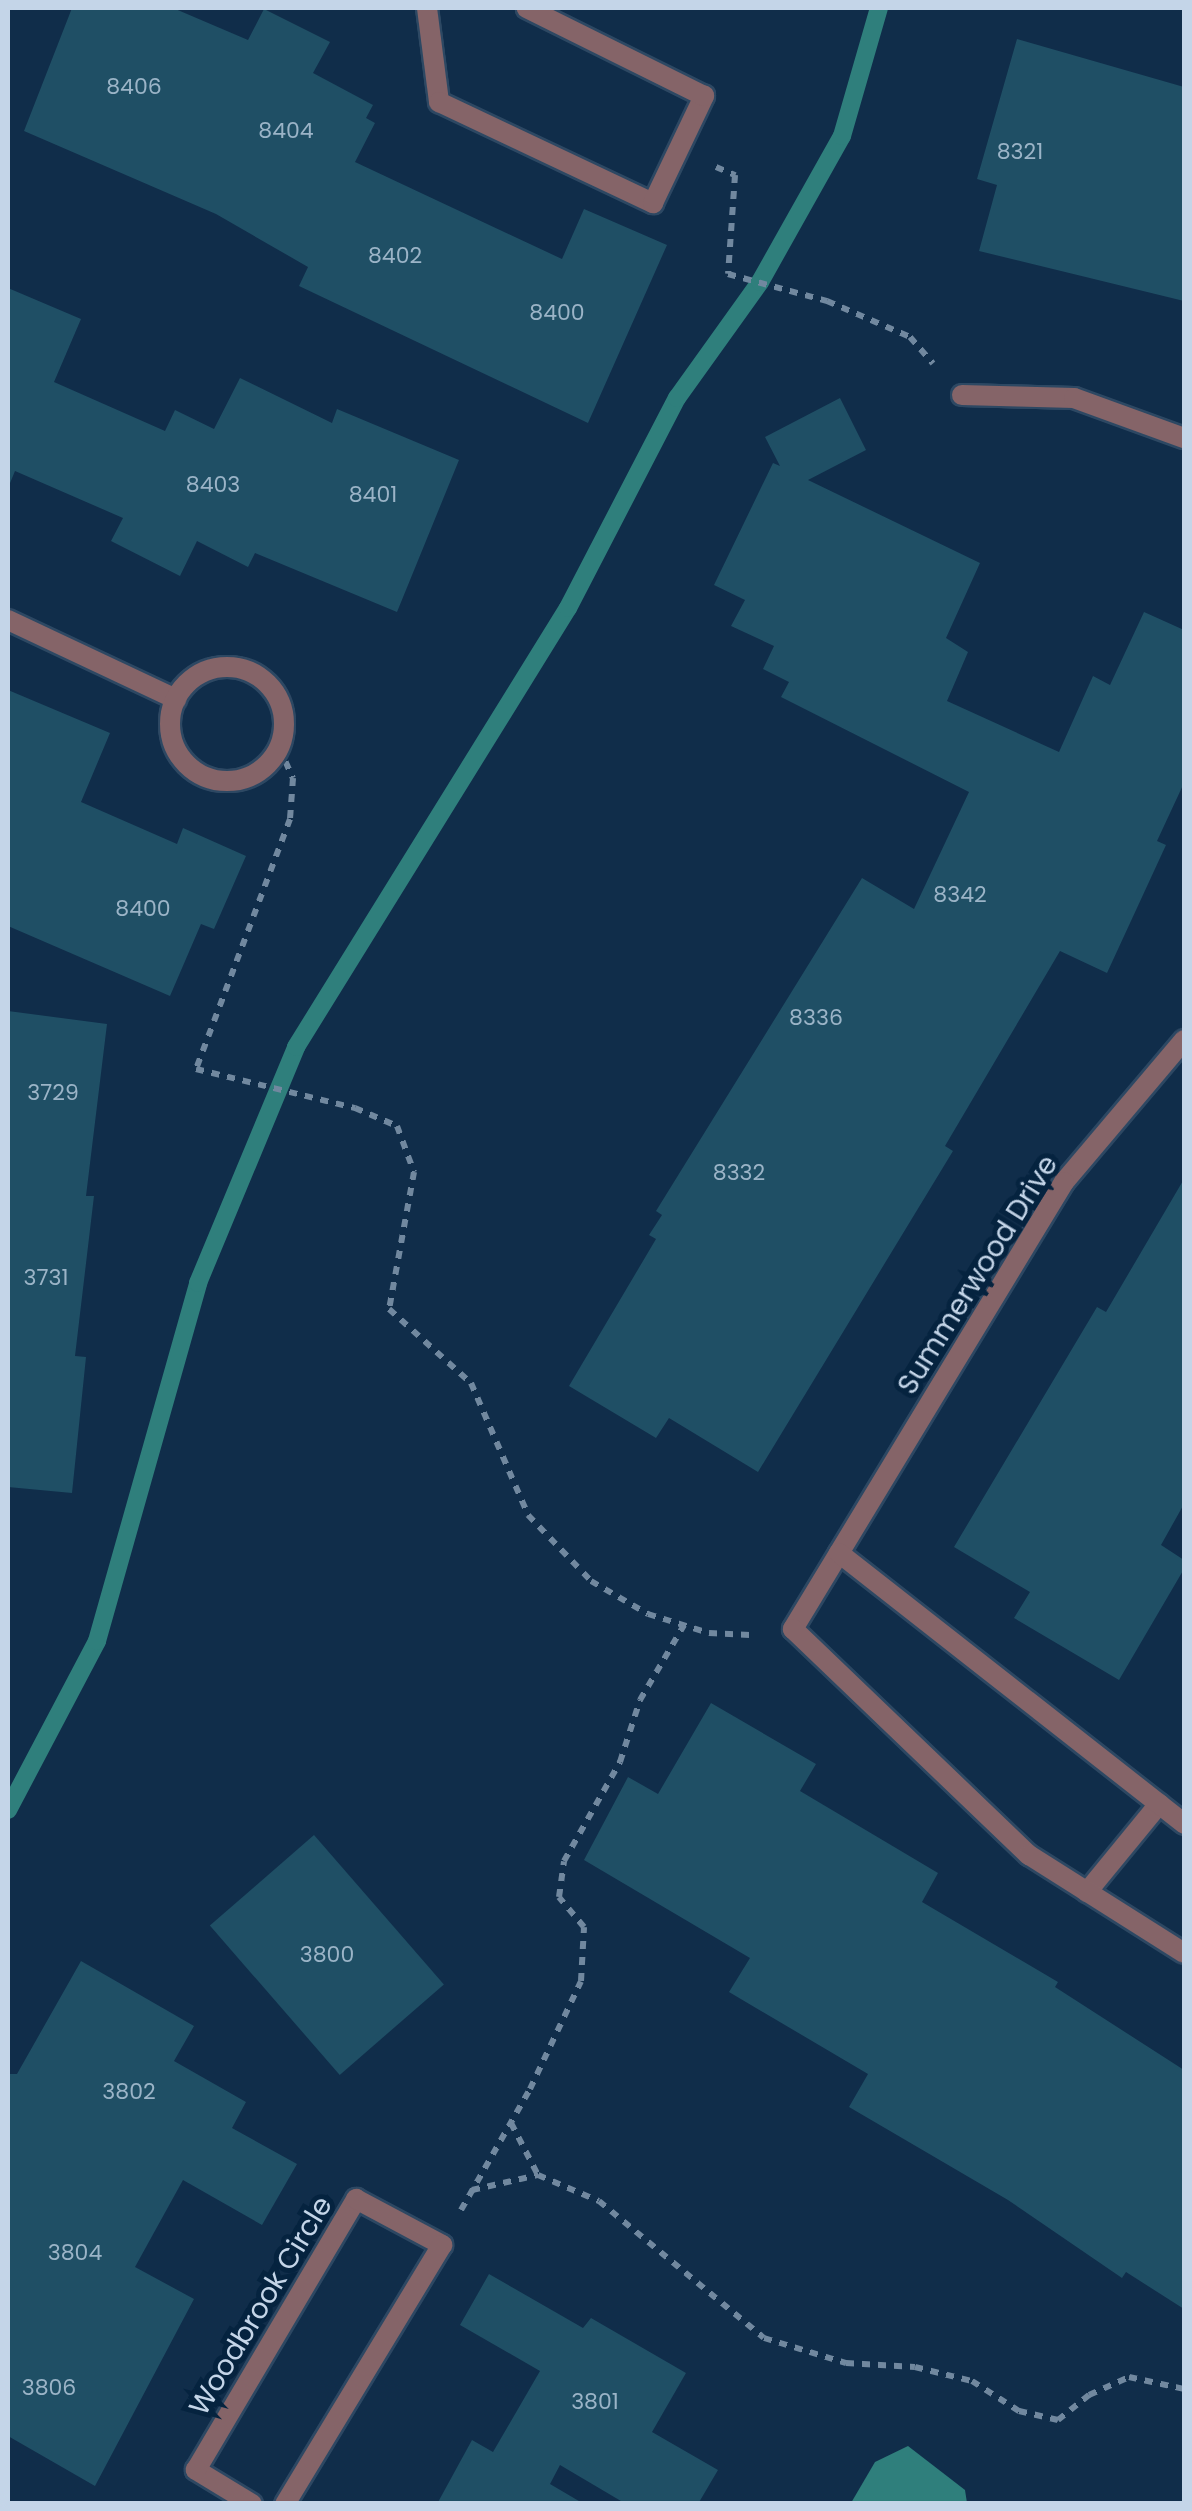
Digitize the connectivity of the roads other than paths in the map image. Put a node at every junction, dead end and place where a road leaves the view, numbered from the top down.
1 (427, 8) edge
2 (527, 8) edge
3 (962, 395) road end
4 (1184, 438) edge
5 (8, 620) edge
6 (176, 699) junction
7 (1184, 1040) edge
8 (839, 1553) junction
9 (1159, 1804) junction
10 (1184, 1824) edge
11 (1088, 1892) junction
12 (1184, 1954) edge
13 (252, 2504) edge
14 (285, 2504) edge

1 - 2 street
3 - 4 street
5 - 6 street
6 - 6 street
7 - 8 street, Summerwood Drive
8 - 9 street
8 - 11 street, Summerwood Drive
9 - 10 street
9 - 11 street
11 - 12 street
13 - 14 street, Woodbrook Circle

